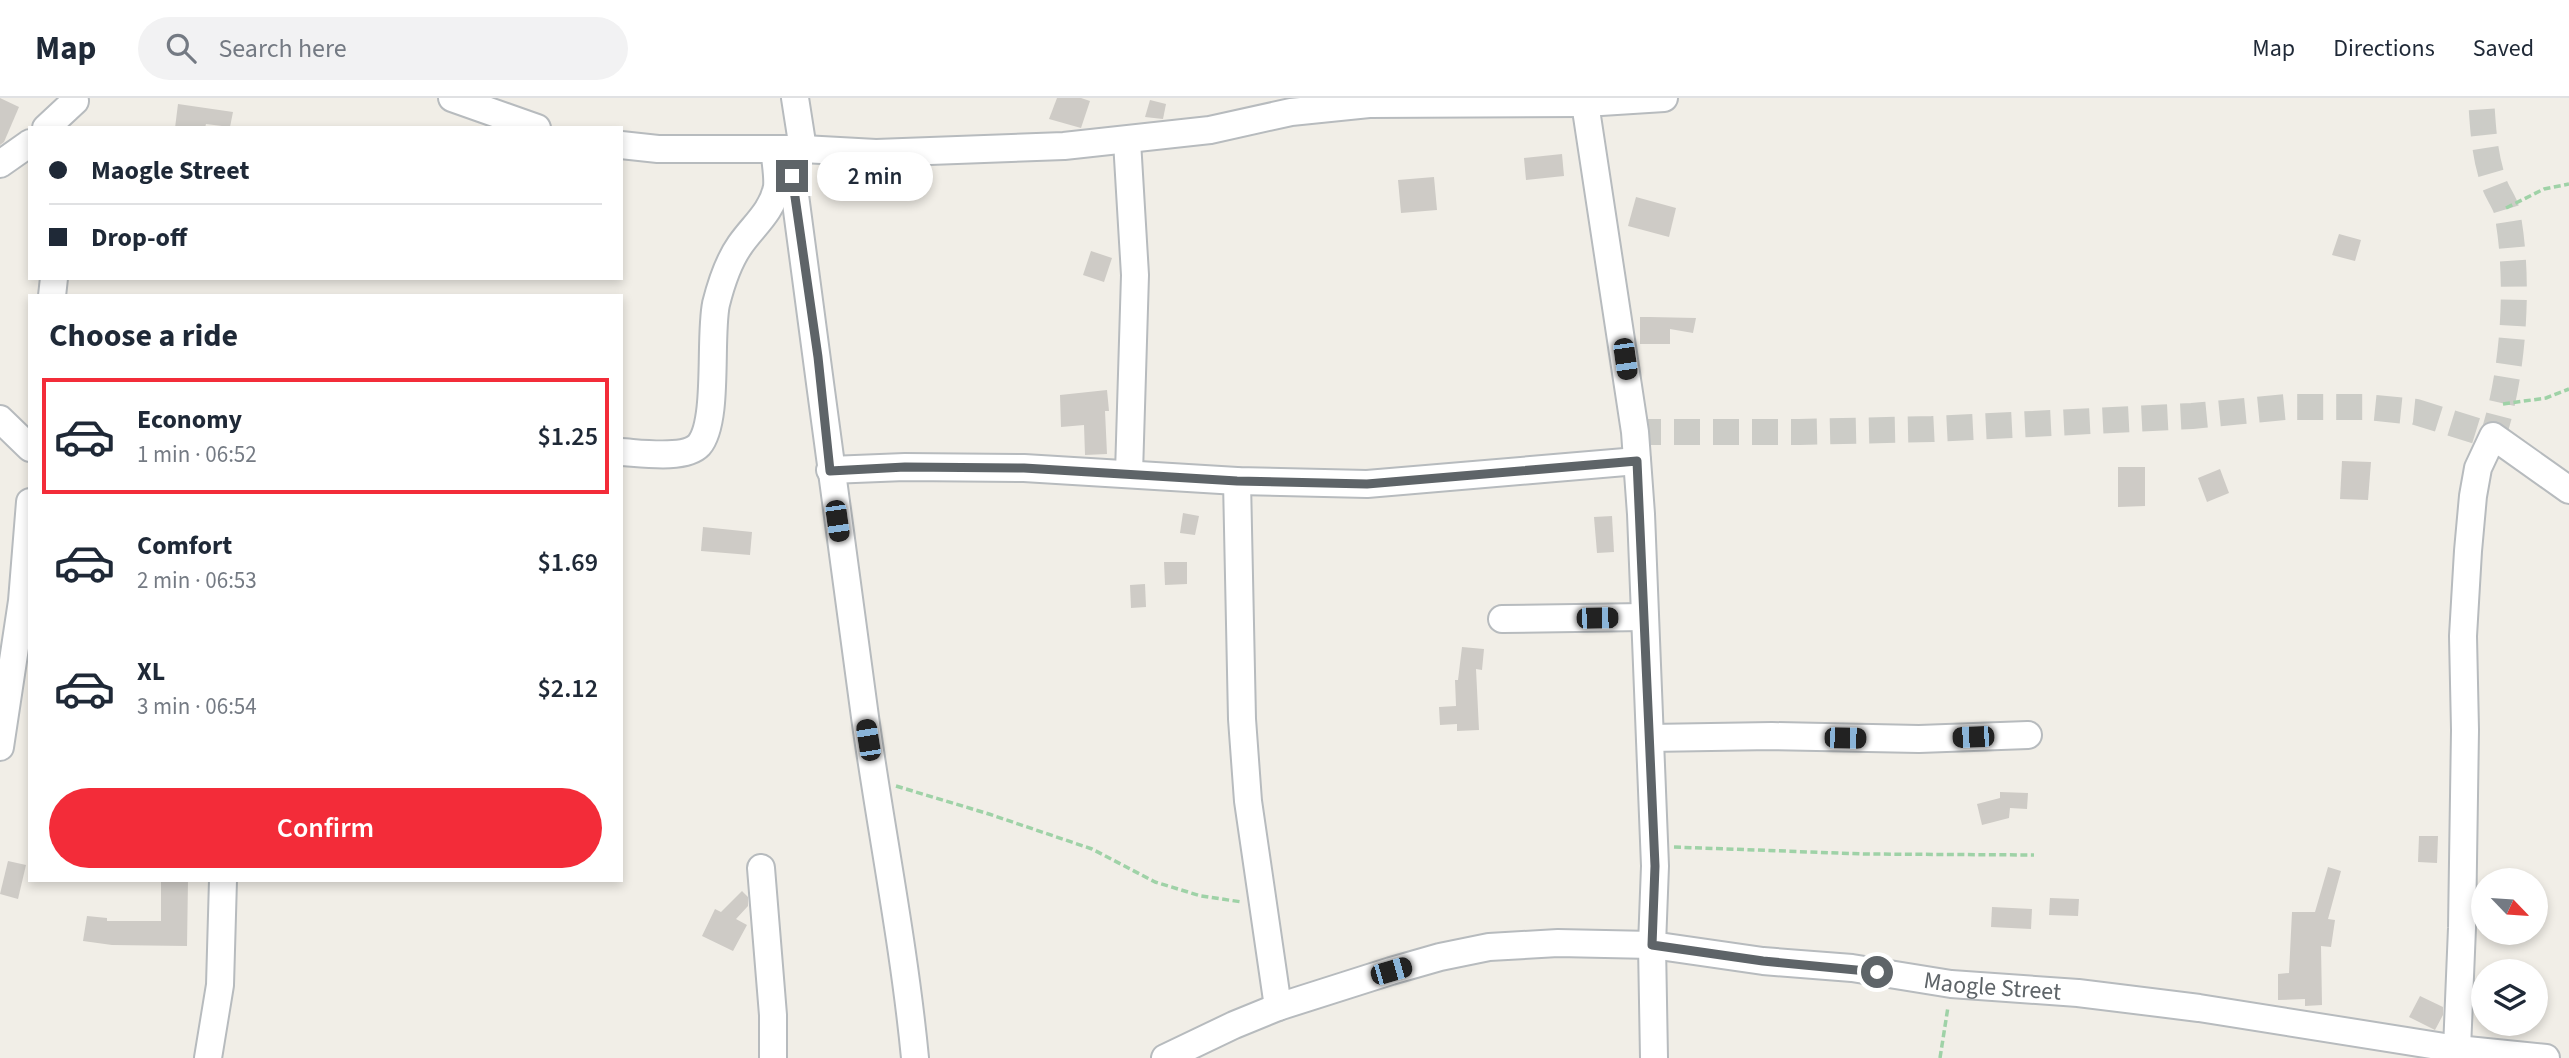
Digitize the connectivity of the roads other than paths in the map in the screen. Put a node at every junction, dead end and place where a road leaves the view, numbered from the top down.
1 (452, 98) edge
2 (795, 98) edge
3 (1664, 98) edge
4 (75, 99) edge
5 (1585, 103) junction
6 (48, 126) edge
7 (73, 126) edge
8 (531, 126) edge
9 (1127, 141) junction
10 (28, 144) edge
11 (623, 145) edge
12 (789, 150) junction
13 (0, 164) edge
14 (0, 419) edge
15 (28, 446) edge
16 (623, 452) edge
17 (1637, 461) junction
18 (830, 471) junction
19 (1129, 473) junction
20 (1237, 481) junction
21 (2569, 490) edge
22 (28, 527) edge
23 (1644, 617) junction
24 (1502, 619) dead end
25 (2028, 735) dead end
26 (1650, 738) junction
27 (0, 747) edge
28 (761, 868) dead end
29 (223, 882) edge
30 (1652, 945) junction
31 (1278, 1007) junction
32 (2458, 1053) edge
33 (208, 1058) edge
34 (773, 1058) edge
35 (915, 1058) edge
36 (1165, 1058) edge
37 (1654, 1058) edge
38 (2546, 1058) edge

1 - 8 street
2 - 12 street
3 - 5 street
4 - 6 street
4 - 7 street
5 - 9 street
5 - 17 street
9 - 12 street
9 - 19 street
10 - 13 street
11 - 12 street
12 - 16 street
12 - 18 street
14 - 15 street
17 - 20 street
17 - 23 street
18 - 19 street
18 - 35 street
19 - 20 street
20 - 31 street
21 - 32 street
22 - 27 street
23 - 24 street
23 - 26 street
25 - 26 street
26 - 30 street
28 - 34 street
29 - 33 street
30 - 31 street, Maogle Street
30 - 32 street, Maogle Street
30 - 37 street
31 - 36 street, Maogle Street
32 - 38 street, Maogle Street

